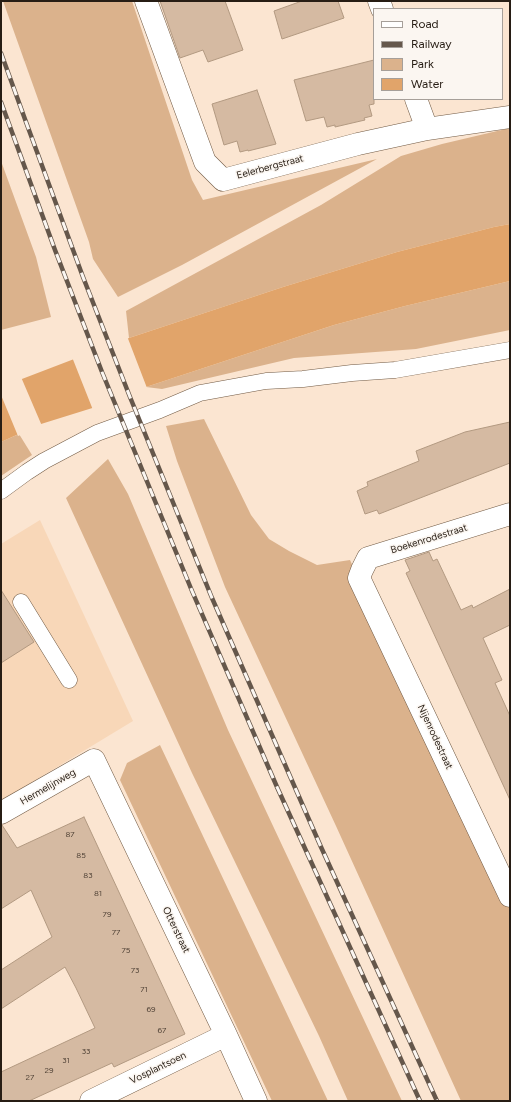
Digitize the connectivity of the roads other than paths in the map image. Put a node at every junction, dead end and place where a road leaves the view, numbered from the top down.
1 (146, 1) edge
2 (416, 100) edge
3 (510, 117) edge
4 (427, 128) junction
5 (510, 350) edge
6 (1, 491) edge
7 (510, 514) edge
8 (359, 578) joint
9 (21, 602) dead end
10 (69, 680) dead end
11 (94, 760) joint
12 (1, 813) edge
13 (510, 896) edge
14 (226, 1035) junction
15 (91, 1101) edge
16 (256, 1101) edge

1 - 4 street, Eelerbergstraat
2 - 4 street
3 - 4 street, Eelerbergstraat
5 - 6 lane
7 - 8 street, Boekenrodestraat
8 - 13 street, Nijenrodestraat
9 - 10 lane
11 - 12 street, Hermelijnweg
11 - 14 street, Otterstraat
14 - 15 street, Vosplantsoen
14 - 16 street, Otterstraat

